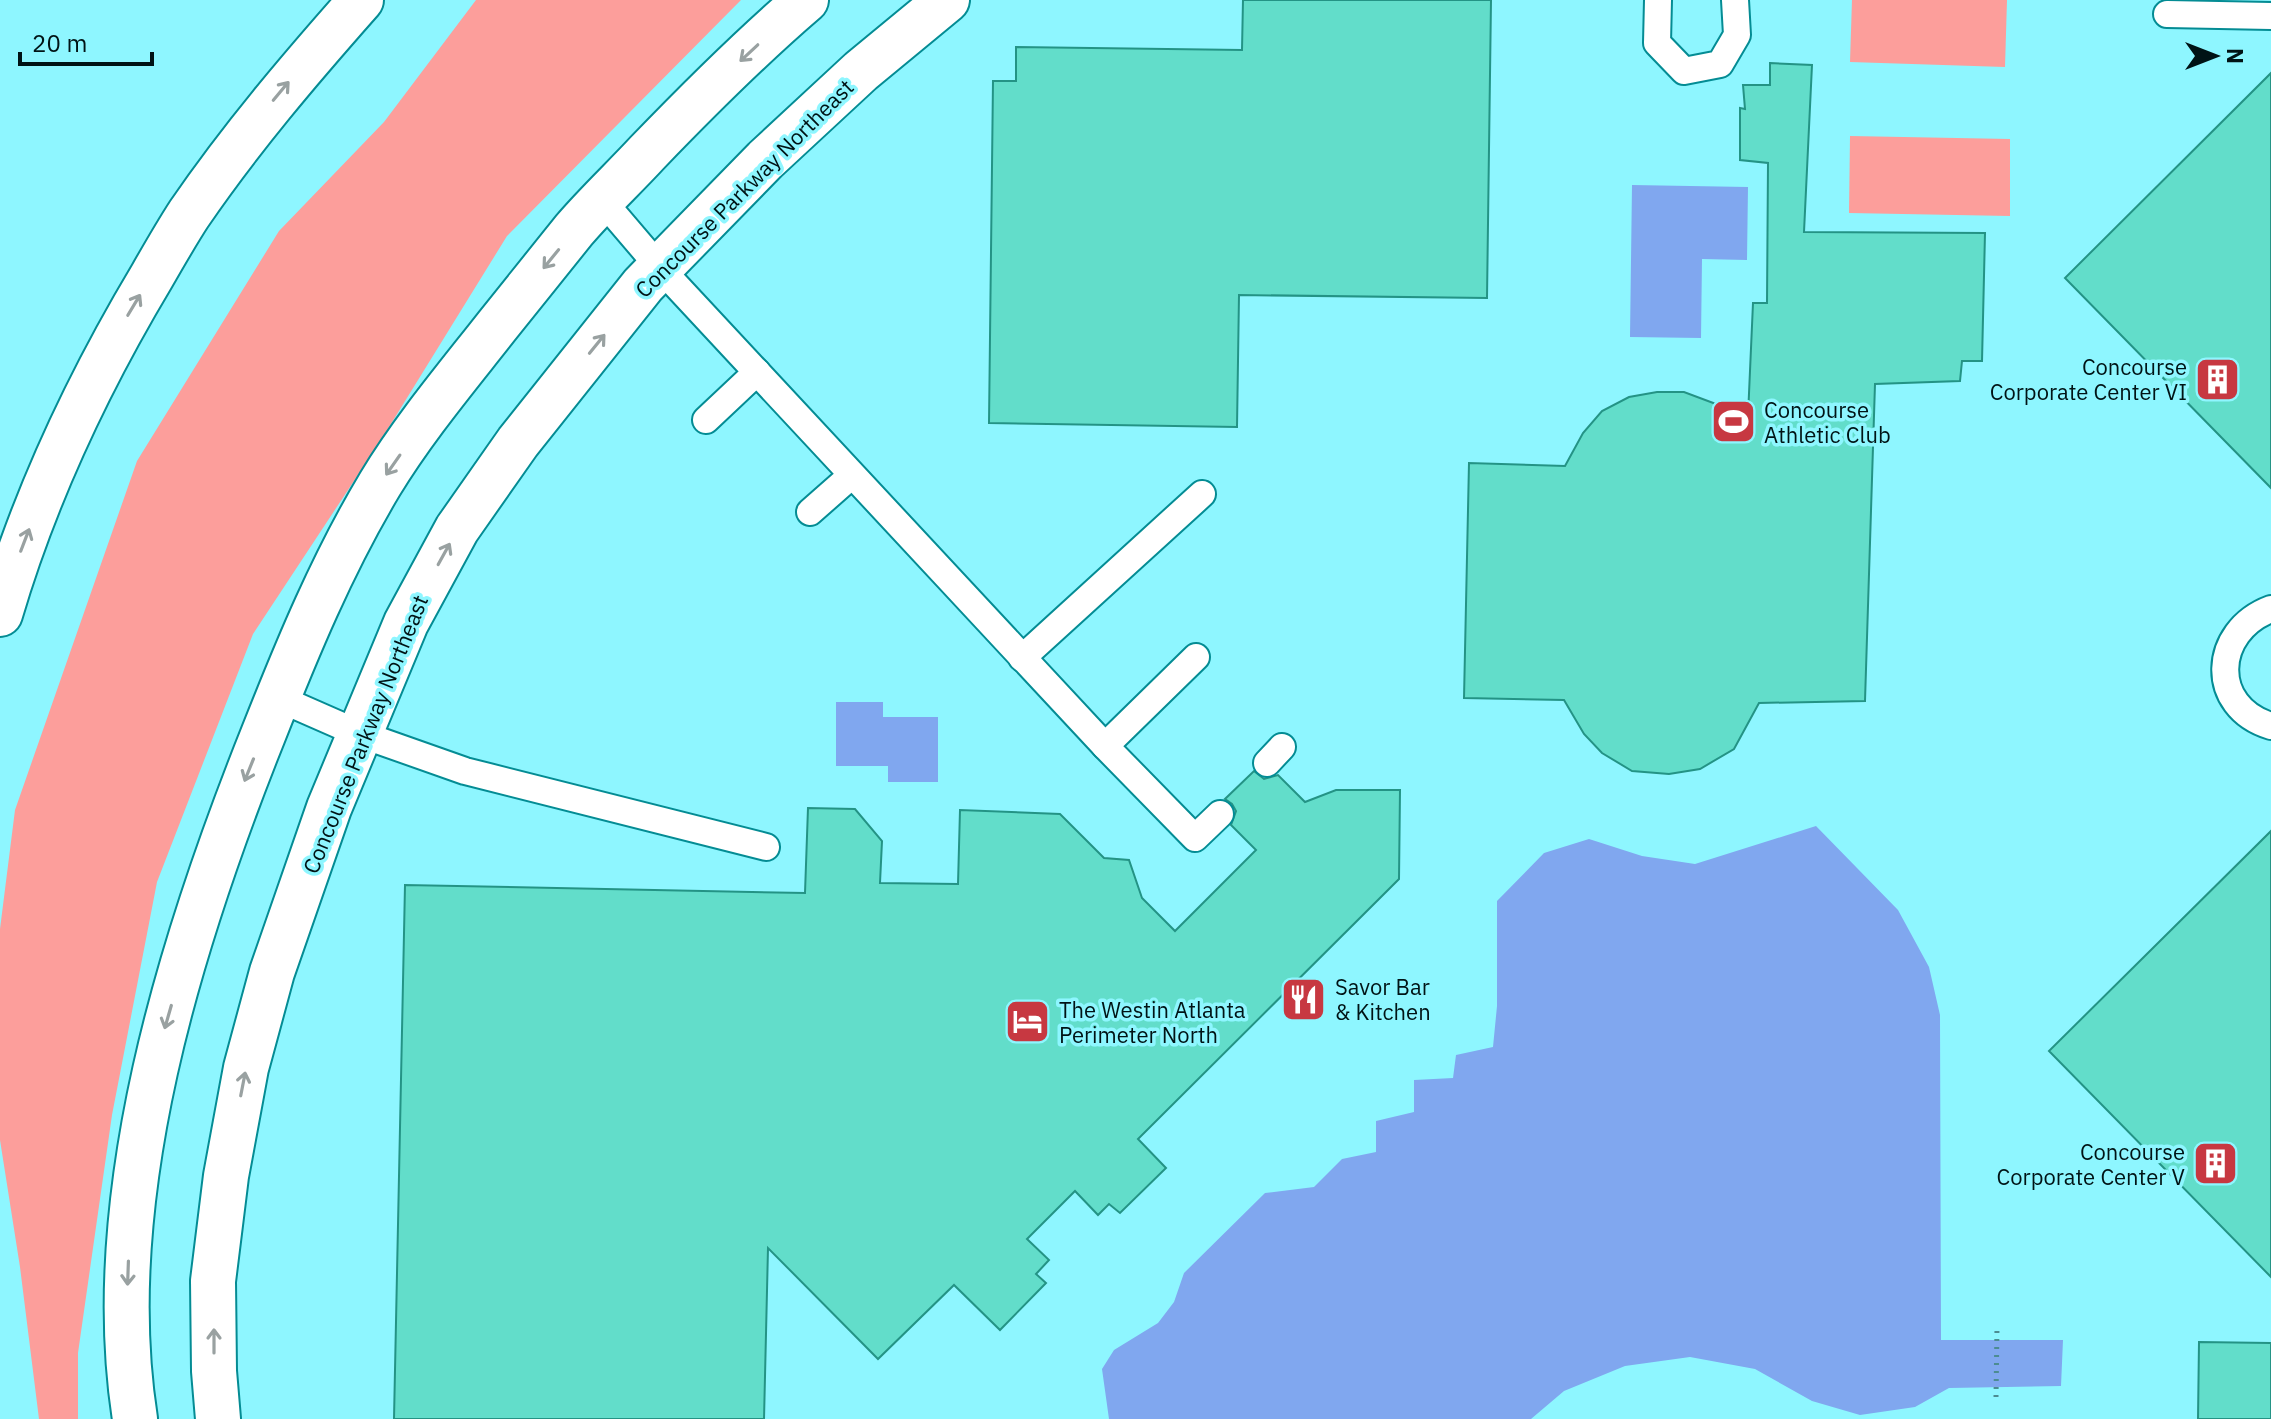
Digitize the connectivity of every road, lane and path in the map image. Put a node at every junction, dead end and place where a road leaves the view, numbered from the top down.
1 (361, 0) edge
2 (806, 0) edge
3 (947, 0) edge
4 (1658, 0) edge
5 (1735, 0) edge
6 (2167, 14) dead end
7 (2271, 16) edge
8 (602, 200) junction
9 (660, 268) junction
10 (757, 372) junction
11 (706, 420) dead end
12 (852, 475) junction
13 (1202, 494) dead end
14 (810, 512) dead end
15 (2271, 609) edge
16 (0, 614) edge
17 (1196, 657) dead end
18 (1022, 658) junction
19 (278, 698) junction
20 (2271, 726) edge
21 (360, 734) junction
22 (1105, 746) junction
23 (1220, 814) dead end
24 (766, 847) dead end
25 (1997, 1327) dead end
26 (1996, 1397) dead end
27 (135, 1419) edge
28 (218, 1419) edge

16 -> 1 main road
2 -> 8 main road
3 - 9 main road, Concourse Parkway Northeast
4 - 5 lane
6 - 7 lane
8 - 9 lane
8 -> 19 main road
9 - 10 lane
21 -> 9 main road, Concourse Parkway Northeast
10 - 11 lane
10 - 12 lane
12 - 14 lane
12 - 18 lane
13 - 18 lane
15 - 20 lane
17 - 22 lane
18 - 22 lane
19 - 21 lane
19 -> 27 main road
21 - 24 lane
28 -> 21 main road, Concourse Parkway Northeast
22 - 23 lane
25 - 26 path

